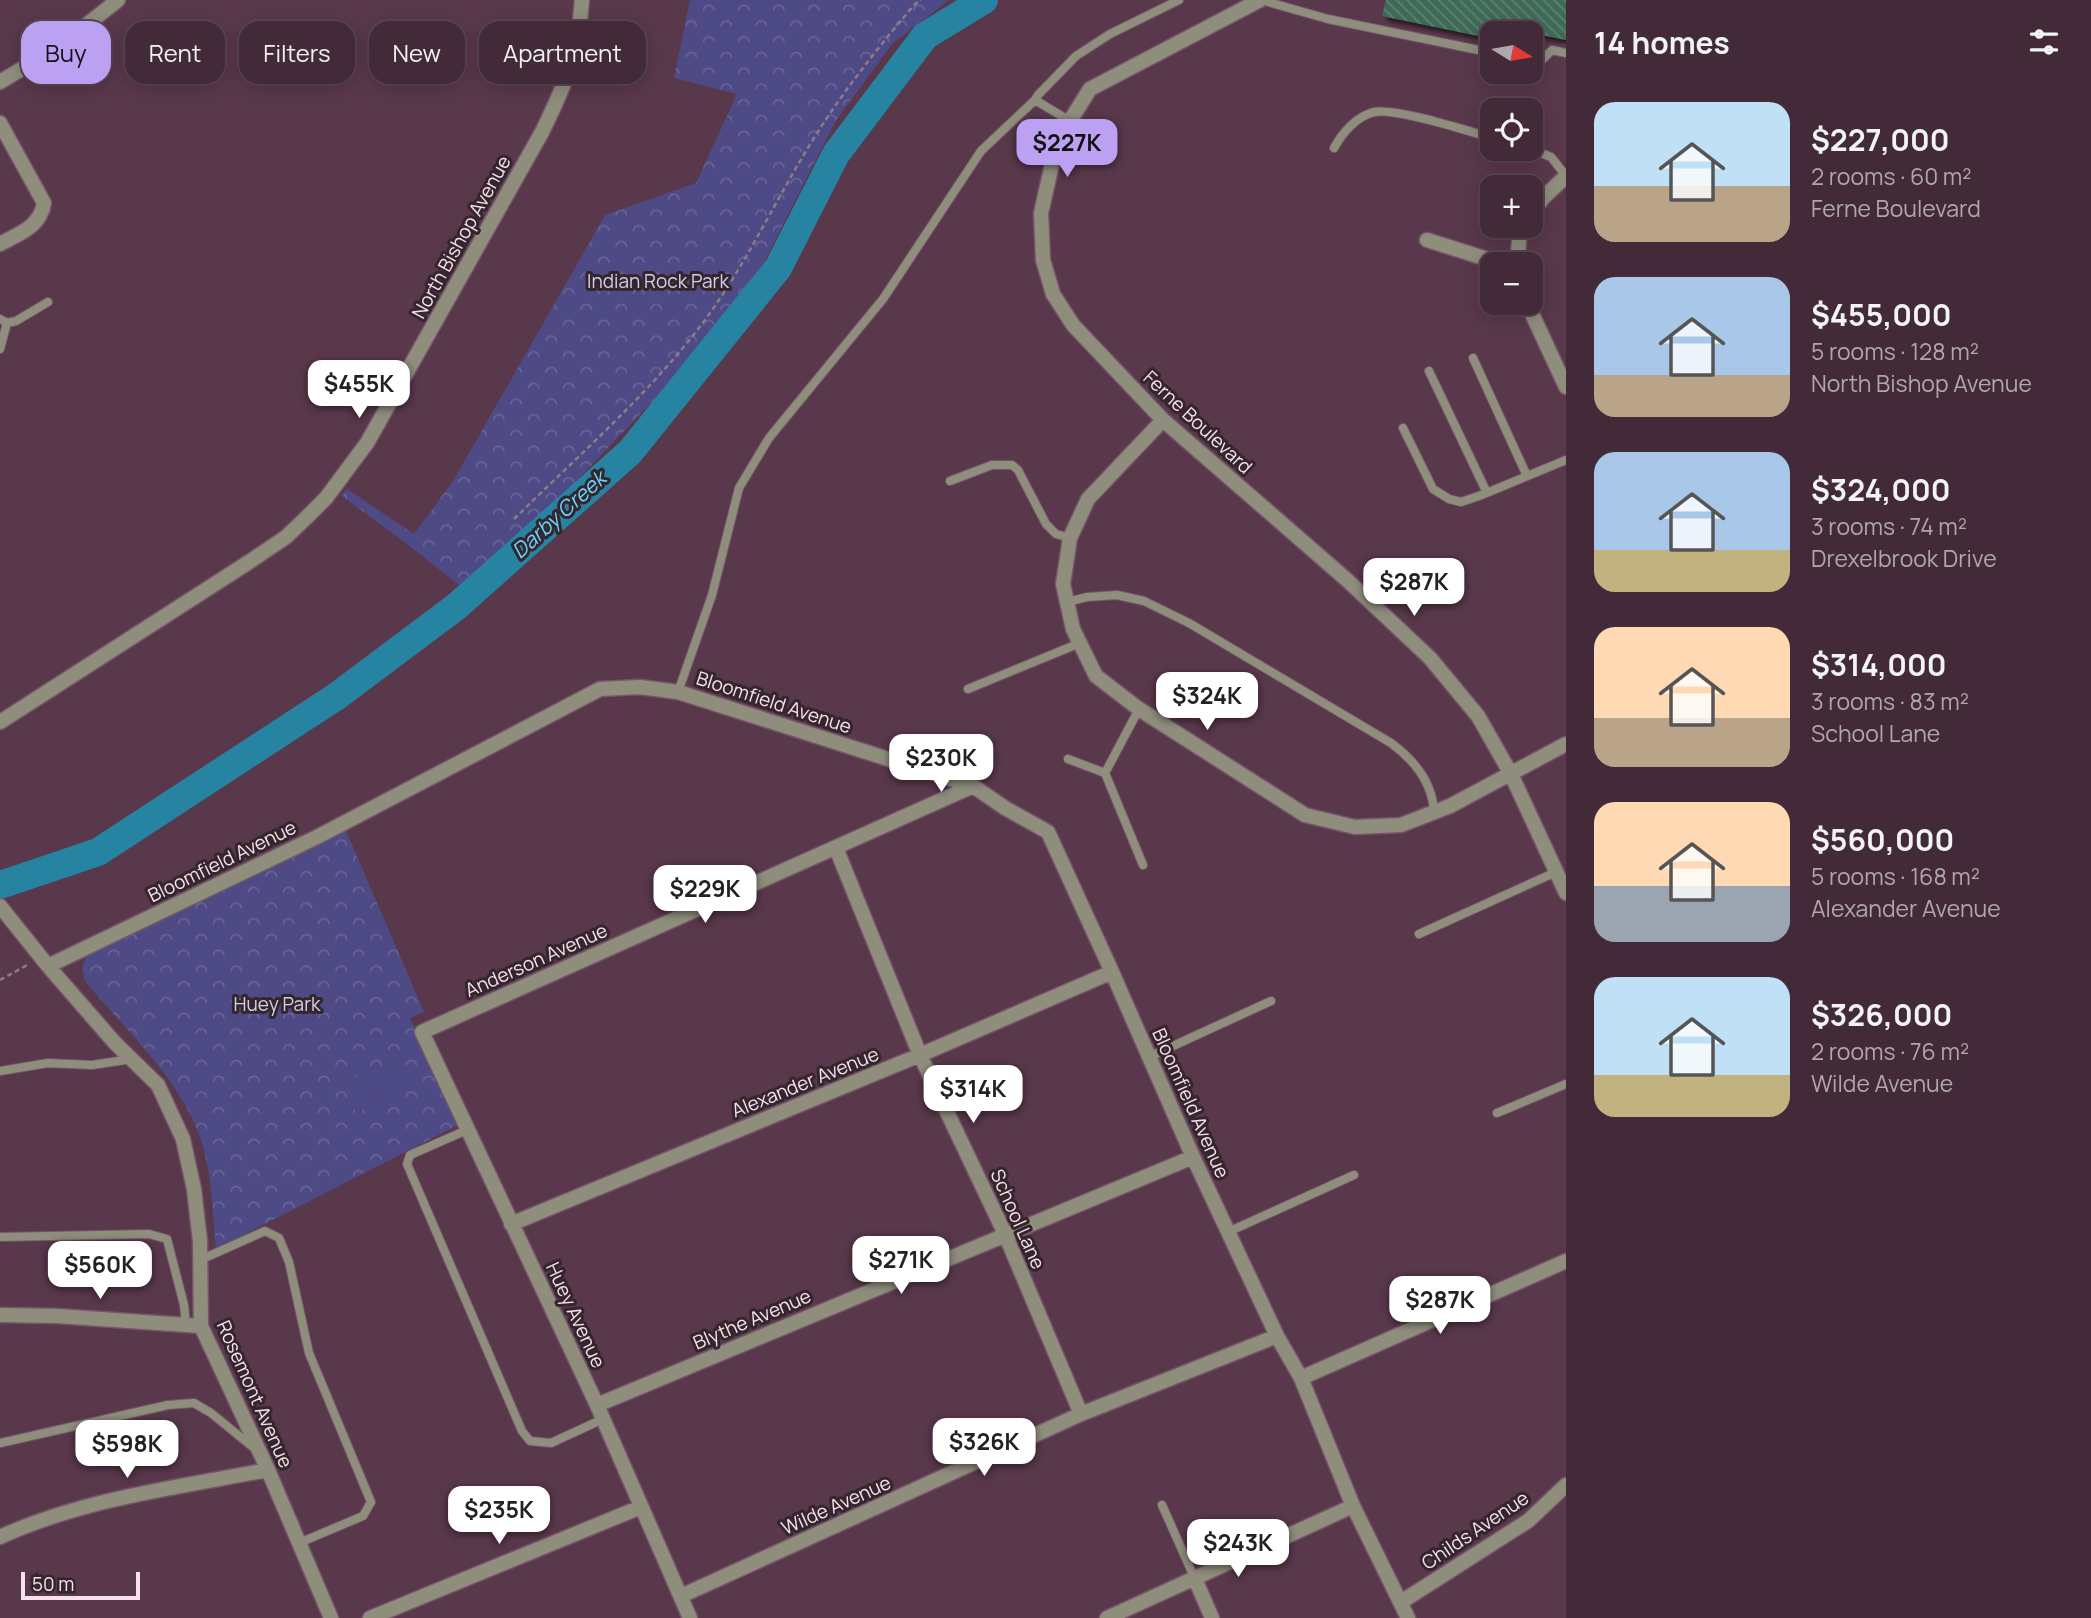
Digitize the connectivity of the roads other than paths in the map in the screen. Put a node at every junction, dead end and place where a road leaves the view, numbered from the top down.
1 (118, 0) edge
2 (582, 0) edge
3 (1179, 0) edge
4 (1260, 0) edge
5 (1480, 50) edge
6 (1566, 53) edge
7 (1544, 57) edge
8 (0, 82) edge
9 (1035, 100) junction
10 (1070, 121) junction
11 (0, 123) edge
12 (1480, 135) edge
13 (1334, 148) dead end
14 (1543, 154) edge
15 (1566, 176) edge
16 (1543, 198) edge
17 (1427, 240) dead end
18 (0, 244) edge
19 (1480, 257) edge
20 (48, 302) dead end
21 (1533, 315) edge
22 (4, 321) edge
23 (0, 349) edge
24 (1473, 359) dead end
25 (1429, 371) dead end
26 (1566, 387) edge
27 (1163, 420) junction
28 (1403, 428) dead end
29 (1566, 460) edge
30 (1527, 476) junction
31 (950, 481) dead end
32 (1487, 493) junction
33 (1070, 538) junction
34 (1067, 602) junction
35 (1080, 643) junction
36 (968, 689) dead end
37 (678, 692) junction
38 (1139, 709) junction
39 (0, 722) edge
40 (1566, 744) edge
41 (1068, 759) dead end
42 (1105, 773) junction
43 (1511, 774) junction
44 (973, 786) junction
45 (1434, 813) junction
46 (836, 848) junction
47 (1143, 865) dead end
48 (1556, 872) junction
49 (1566, 893) edge
50 (0, 906) edge
51 (1419, 934) dead end
52 (45, 962) junction
53 (1112, 972) junction
54 (1271, 1001) dead end
55 (422, 1032) joint
56 (920, 1055) junction
57 (1149, 1057) junction
58 (132, 1059) junction
59 (0, 1071) edge
60 (1566, 1084) edge
61 (1497, 1113) dead end
62 (467, 1130) junction
63 (1192, 1157) junction
64 (1354, 1175) dead end
65 (511, 1224) junction
66 (1228, 1232) junction
67 (1005, 1234) junction
68 (0, 1237) edge
69 (200, 1260) junction
70 (1566, 1261) edge
71 (0, 1315) edge
72 (194, 1326) junction
73 (1277, 1336) junction
74 (1301, 1378) junction
75 (600, 1412) junction
76 (1081, 1414) junction
77 (0, 1443) edge
78 (260, 1452) junction
79 (268, 1470) junction
80 (1566, 1485) edge
81 (1162, 1505) dead end
82 (1353, 1506) junction
83 (641, 1507) junction
84 (0, 1537) edge
85 (299, 1543) junction
86 (1195, 1579) junction
87 (681, 1596) junction
88 (1401, 1602) junction
89 (331, 1618) edge
90 (370, 1618) edge
91 (690, 1618) edge
92 (1107, 1618) edge
93 (1212, 1618) edge
94 (1408, 1618) edge

1 - 8 street
2 - 39 street, North Bishop Avenue
3 - 9 lane
4 - 5 lane
4 - 10 street, Ferne Boulevard
6 - 7 lane
9 - 10 lane
9 - 37 lane
10 - 27 street, Ferne Boulevard
11 - 18 street
12 - 13 lane
14 - 15 lane
15 - 16 street
17 - 19 street
20 - 22 lane
21 - 26 street
22 - 23 lane
24 - 30 lane
25 - 32 lane
27 - 33 street
27 - 43 street, Ferne Boulevard
28 - 32 lane
29 - 30 lane
30 - 32 lane
31 - 33 lane
33 - 34 street
34 - 35 street
34 - 45 lane
35 - 36 lane
35 - 38 street
37 - 44 street, Bloomfield Avenue
37 - 52 street, Bloomfield Avenue
38 - 42 lane
38 - 45 street
40 - 43 street
41 - 42 lane
42 - 47 lane
43 - 45 street
43 - 48 street, Ferne Boulevard
44 - 46 street, Anderson Avenue
44 - 53 street, Bloomfield Avenue
46 - 55 street, Anderson Avenue
46 - 56 street, School Lane
48 - 49 street, Ferne Boulevard
48 - 51 lane
50 - 52 street, Rosemont Avenue
52 - 58 street, Rosemont Avenue
53 - 56 street, Alexander Avenue
53 - 57 street, Bloomfield Avenue
54 - 57 lane
55 - 62 street, Huey Avenue
56 - 65 street, Alexander Avenue
56 - 67 street, School Lane
57 - 63 street, Bloomfield Avenue
58 - 59 lane
58 - 69 street, Rosemont Avenue
60 - 61 lane
62 - 65 street, Huey Avenue
62 - 75 lane
63 - 66 street, Bloomfield Avenue
63 - 67 street, Blythe Avenue
64 - 66 lane
65 - 75 street, Huey Avenue
66 - 73 street, Bloomfield Avenue
67 - 75 street, Blythe Avenue
67 - 76 street, School Lane
68 - 72 lane
69 - 72 street, Rosemont Avenue
69 - 85 lane
70 - 74 street
71 - 72 street
72 - 78 street, Rosemont Avenue
73 - 74 street, Bloomfield Avenue
73 - 76 street, Wilde Avenue
74 - 82 street, Bloomfield Avenue
75 - 83 street, Huey Avenue
76 - 87 street, Wilde Avenue
77 - 78 lane
78 - 79 street, Rosemont Avenue
79 - 84 street
79 - 85 street, Rosemont Avenue
80 - 88 street, Childs Avenue
81 - 86 lane
82 - 86 street
82 - 88 street, Bloomfield Avenue
83 - 87 street, Huey Avenue
83 - 90 street
85 - 89 street, Rosemont Avenue
86 - 92 street
86 - 93 street
87 - 91 street, Huey Avenue
88 - 94 street, Bloomfield Avenue

